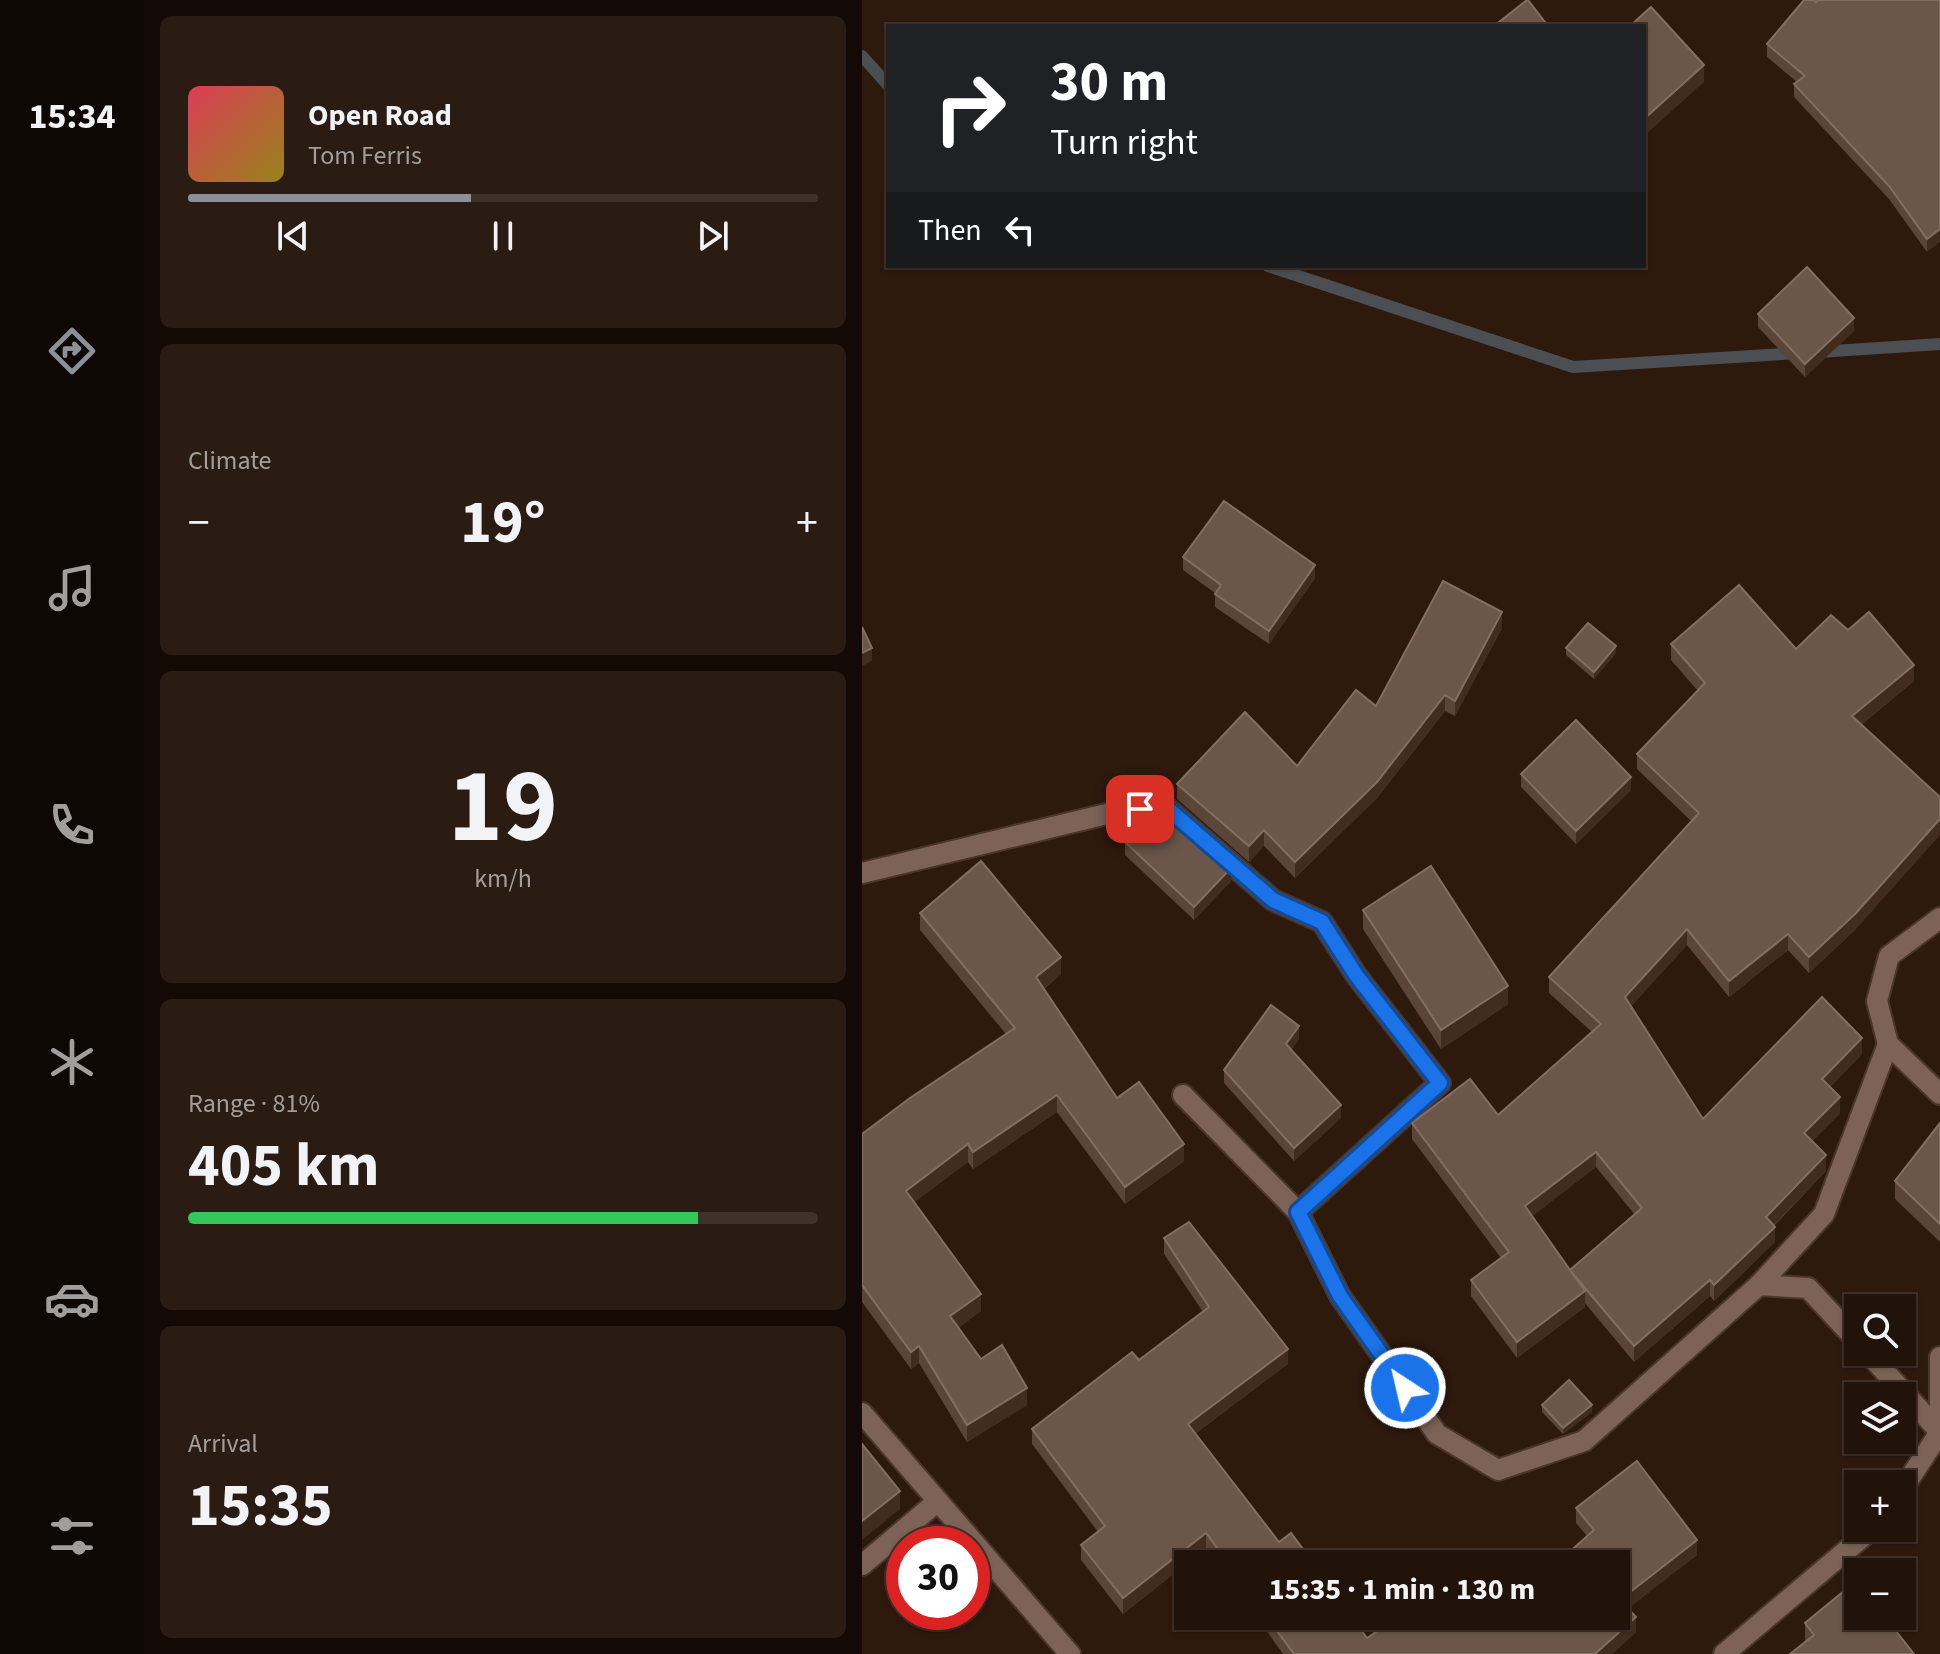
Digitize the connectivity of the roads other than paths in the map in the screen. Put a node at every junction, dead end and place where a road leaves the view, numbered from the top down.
1 (862, 873) edge
2 (1940, 918) edge
3 (1888, 1044) junction
4 (1940, 1094) edge
5 (1183, 1095) dead end
6 (1298, 1212) junction
7 (1759, 1285) junction
8 (1844, 1327) edge
9 (1940, 1357) edge
10 (1880, 1366) edge
11 (862, 1413) edge
12 (1940, 1432) edge
13 (1915, 1470) edge
14 (938, 1501) junction
15 (1856, 1542) edge
16 (862, 1565) edge
17 (1070, 1654) edge
18 (1724, 1654) edge

1 - 6 street
2 - 3 street
3 - 4 street
3 - 7 street
5 - 6 street
6 - 7 street
7 - 8 street
9 - 12 street
10 - 12 street
11 - 14 street
12 - 13 street
14 - 16 street
14 - 17 street
15 - 18 street

